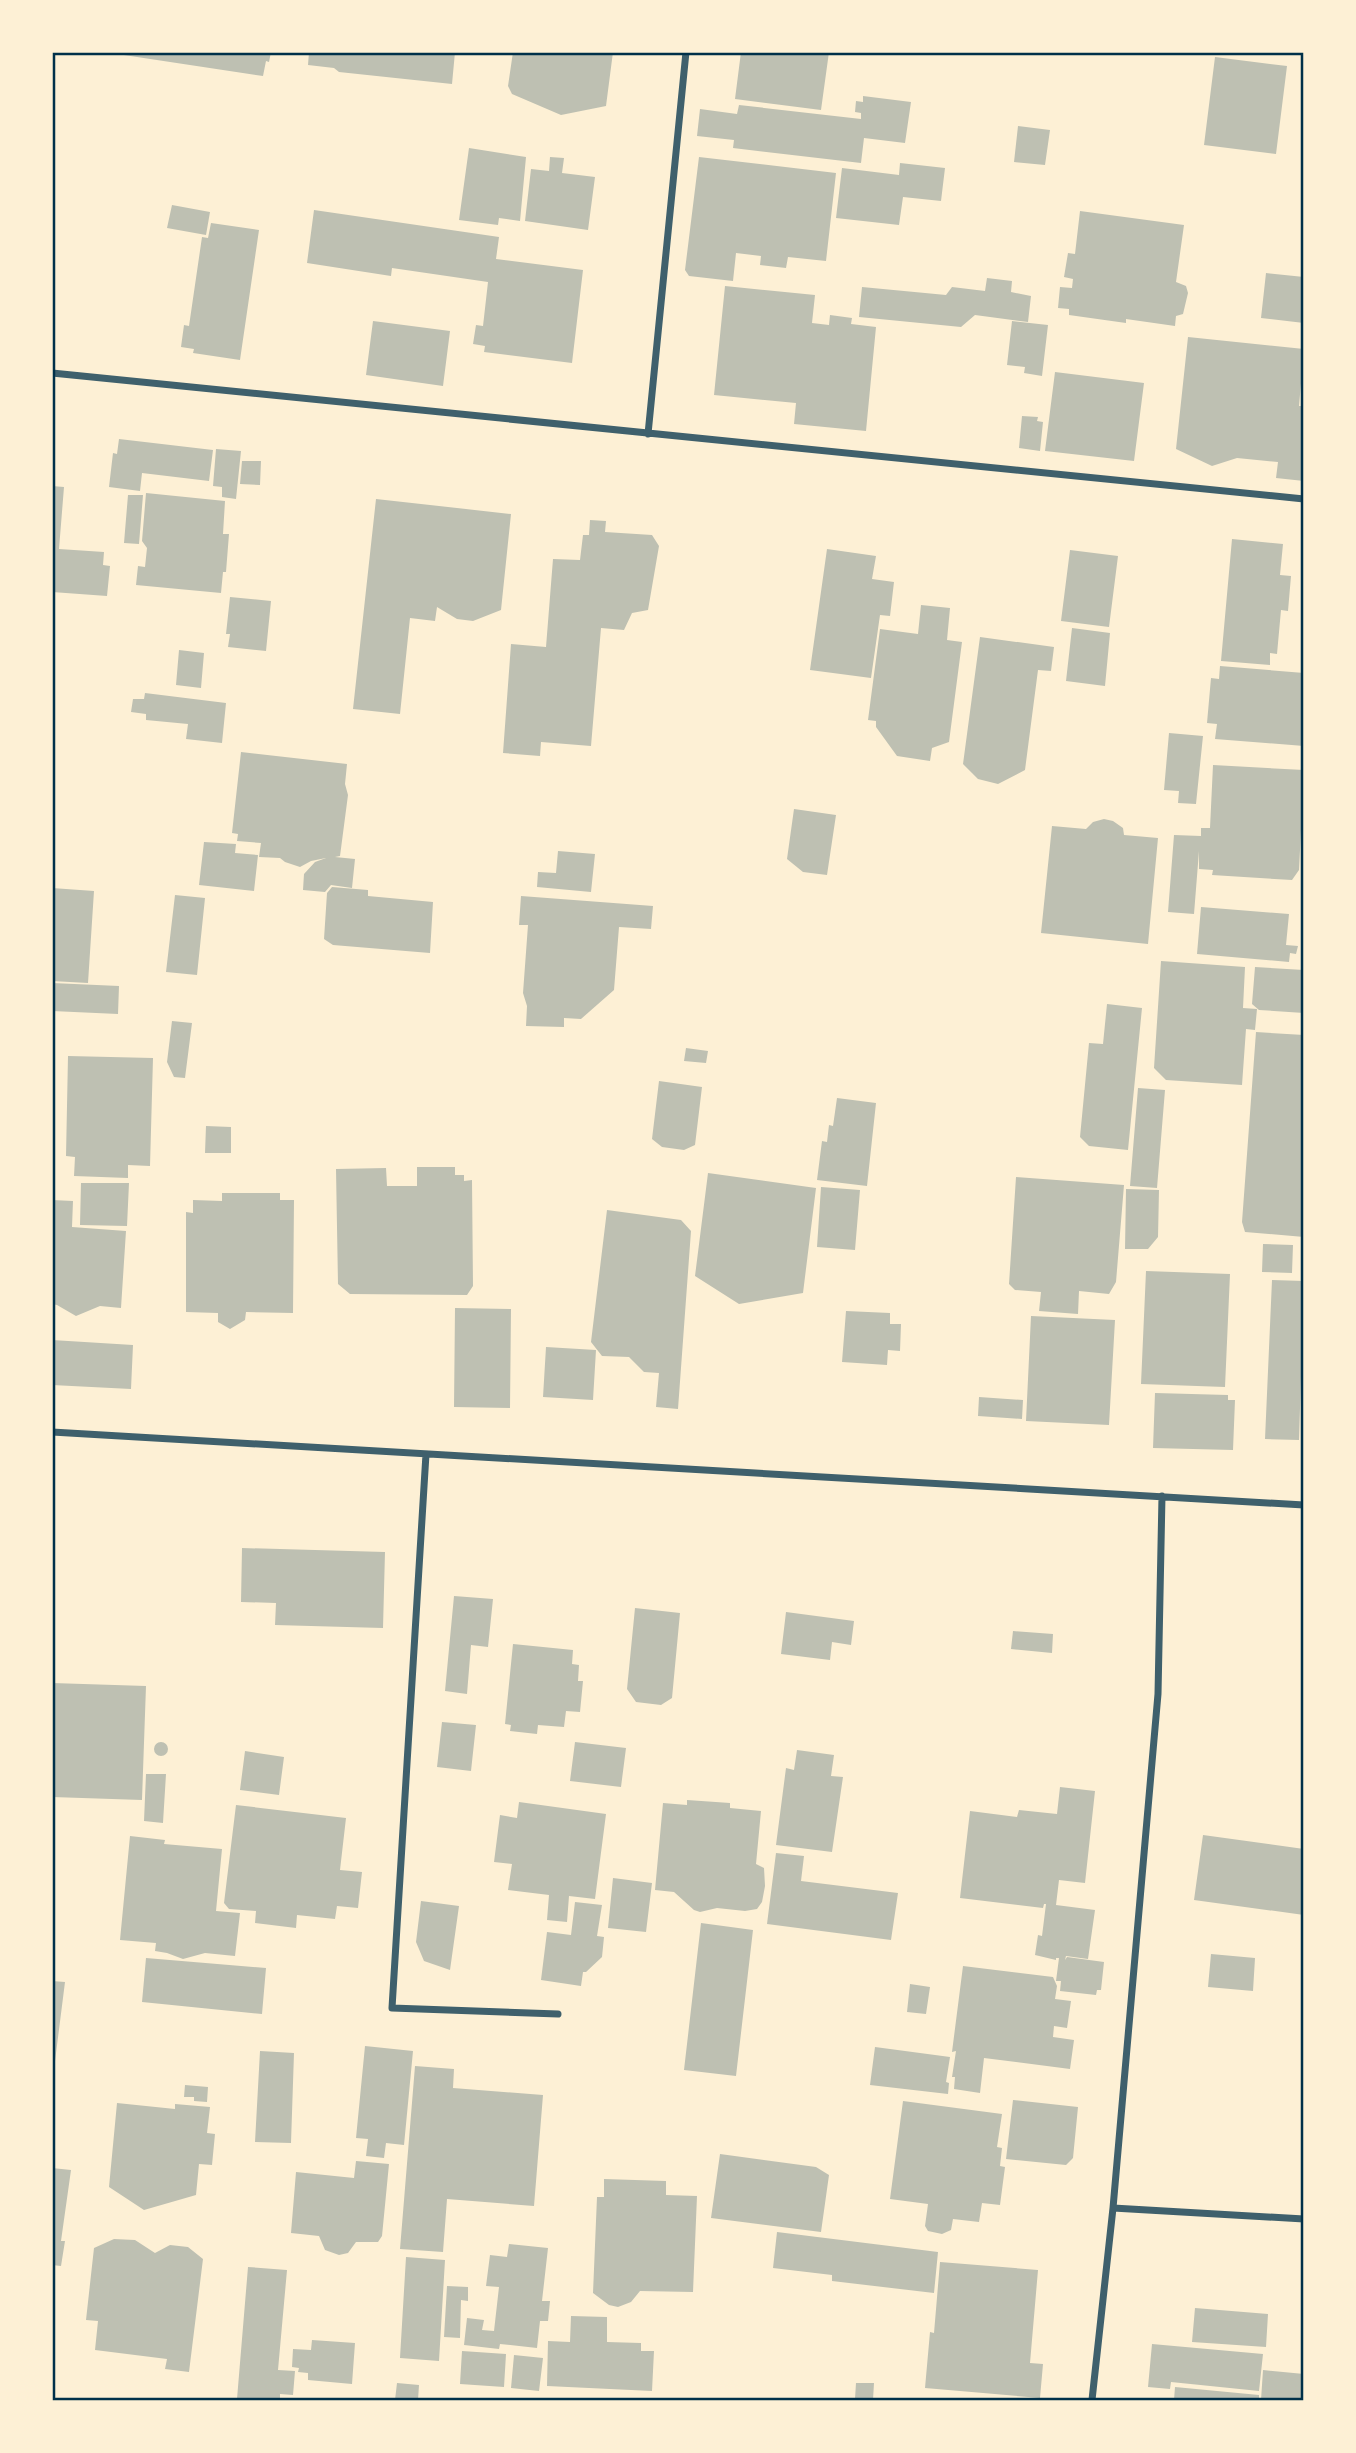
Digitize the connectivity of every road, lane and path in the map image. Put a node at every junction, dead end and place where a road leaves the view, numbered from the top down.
1 (686, 52) edge
2 (52, 373) edge
3 (648, 434) junction
4 (1304, 499) edge
5 (52, 1432) edge
6 (426, 1454) junction
7 (1162, 1496) junction
8 (1304, 1505) edge
9 (558, 2014) dead end
10 (1113, 2208) junction
11 (1304, 2219) edge
12 (1092, 2400) edge

1 - 3 street
2 - 3 street
3 - 4 street
5 - 6 street
6 - 7 street
6 - 9 street
7 - 8 street
7 - 10 street
10 - 11 street
10 - 12 street

